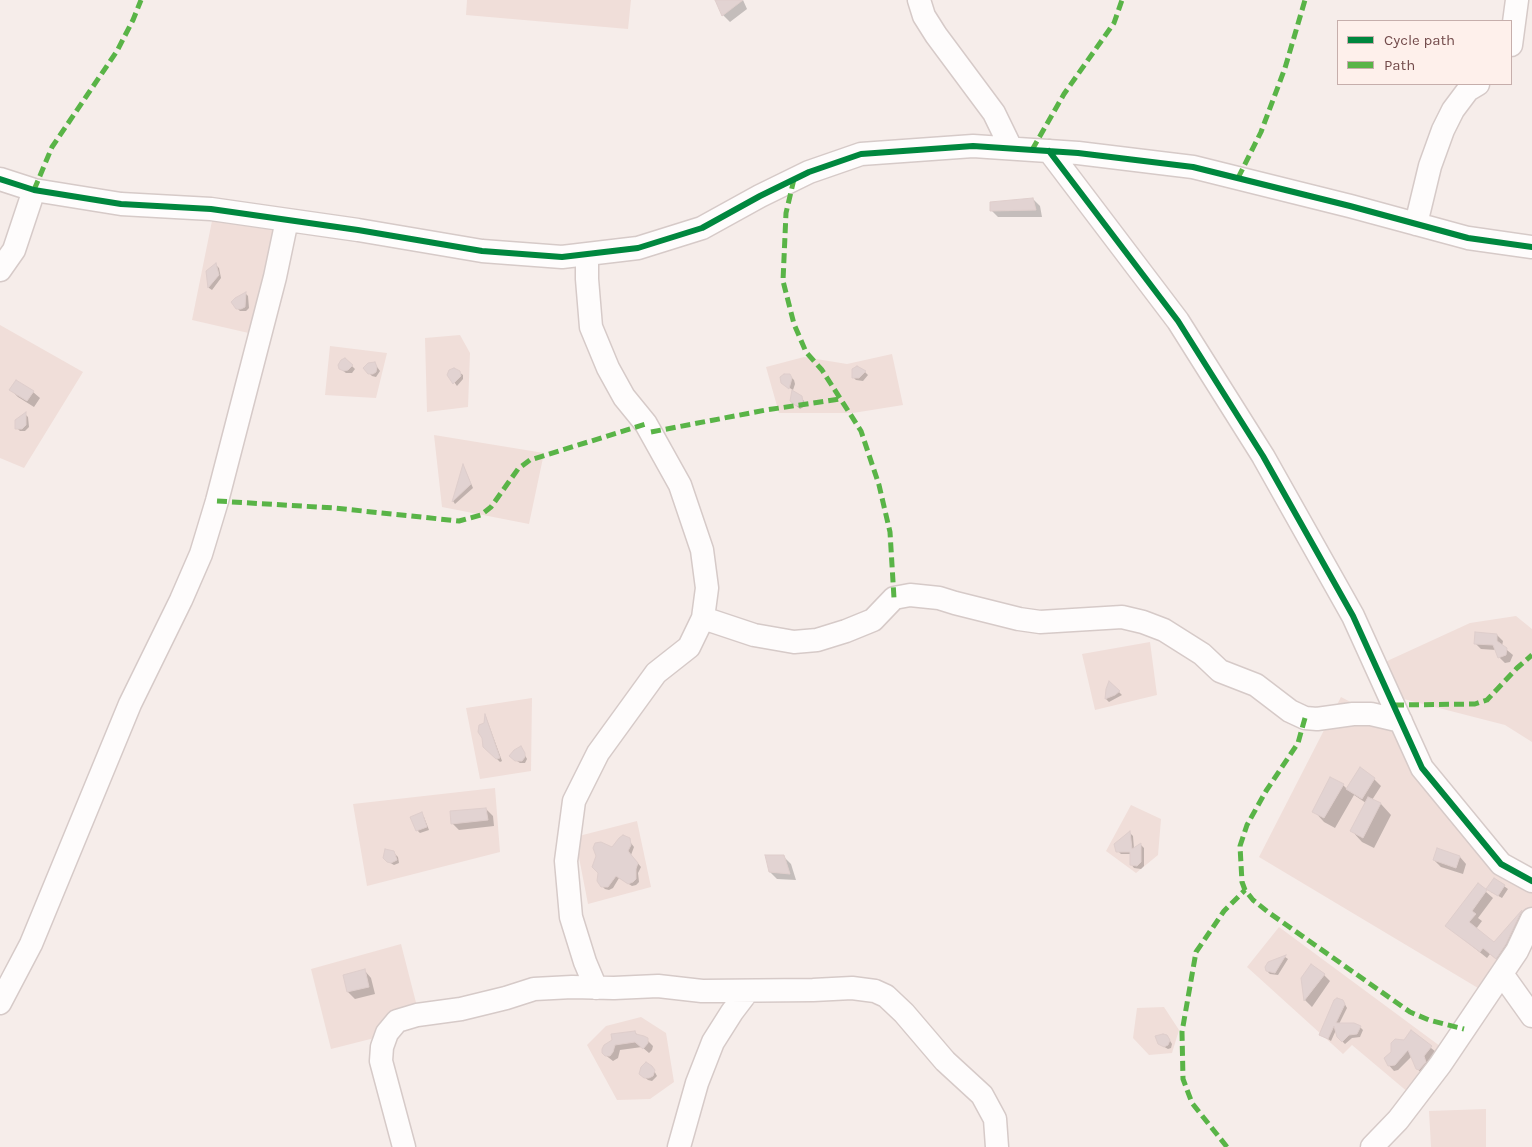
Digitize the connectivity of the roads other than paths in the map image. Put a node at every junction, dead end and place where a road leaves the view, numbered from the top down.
1 (919, 0) edge
2 (1517, 0) edge
3 (1512, 38) edge
4 (1476, 85) edge
5 (1011, 148) junction
6 (1049, 151) junction
7 (0, 179) edge
8 (34, 190) junction
9 (287, 220) junction
10 (23, 223) junction
11 (1416, 224) junction
12 (0, 236) edge
13 (1532, 248) edge
14 (587, 254) junction
15 (0, 270) edge
16 (703, 618) junction
17 (1401, 721) junction
18 (1532, 881) edge
19 (1532, 919) edge
20 (1502, 974) junction
21 (596, 988) junction
22 (748, 991) junction
23 (0, 1003) edge
24 (1532, 1016) edge
25 (404, 1147) edge
26 (679, 1147) edge
27 (997, 1147) edge
28 (1372, 1147) edge

1 - 5 street
2 - 3 street
4 - 11 street
5 - 6 street
5 - 14 street
6 - 11 street
6 - 17 street
7 - 8 street
8 - 9 street
8 - 10 street
9 - 14 street
9 - 23 street
10 - 12 street
10 - 15 street
11 - 13 street
14 - 16 street
16 - 17 street
16 - 21 street
17 - 18 street
19 - 20 street
20 - 24 street
20 - 28 street
21 - 22 street
21 - 25 street
22 - 26 street
22 - 27 street

